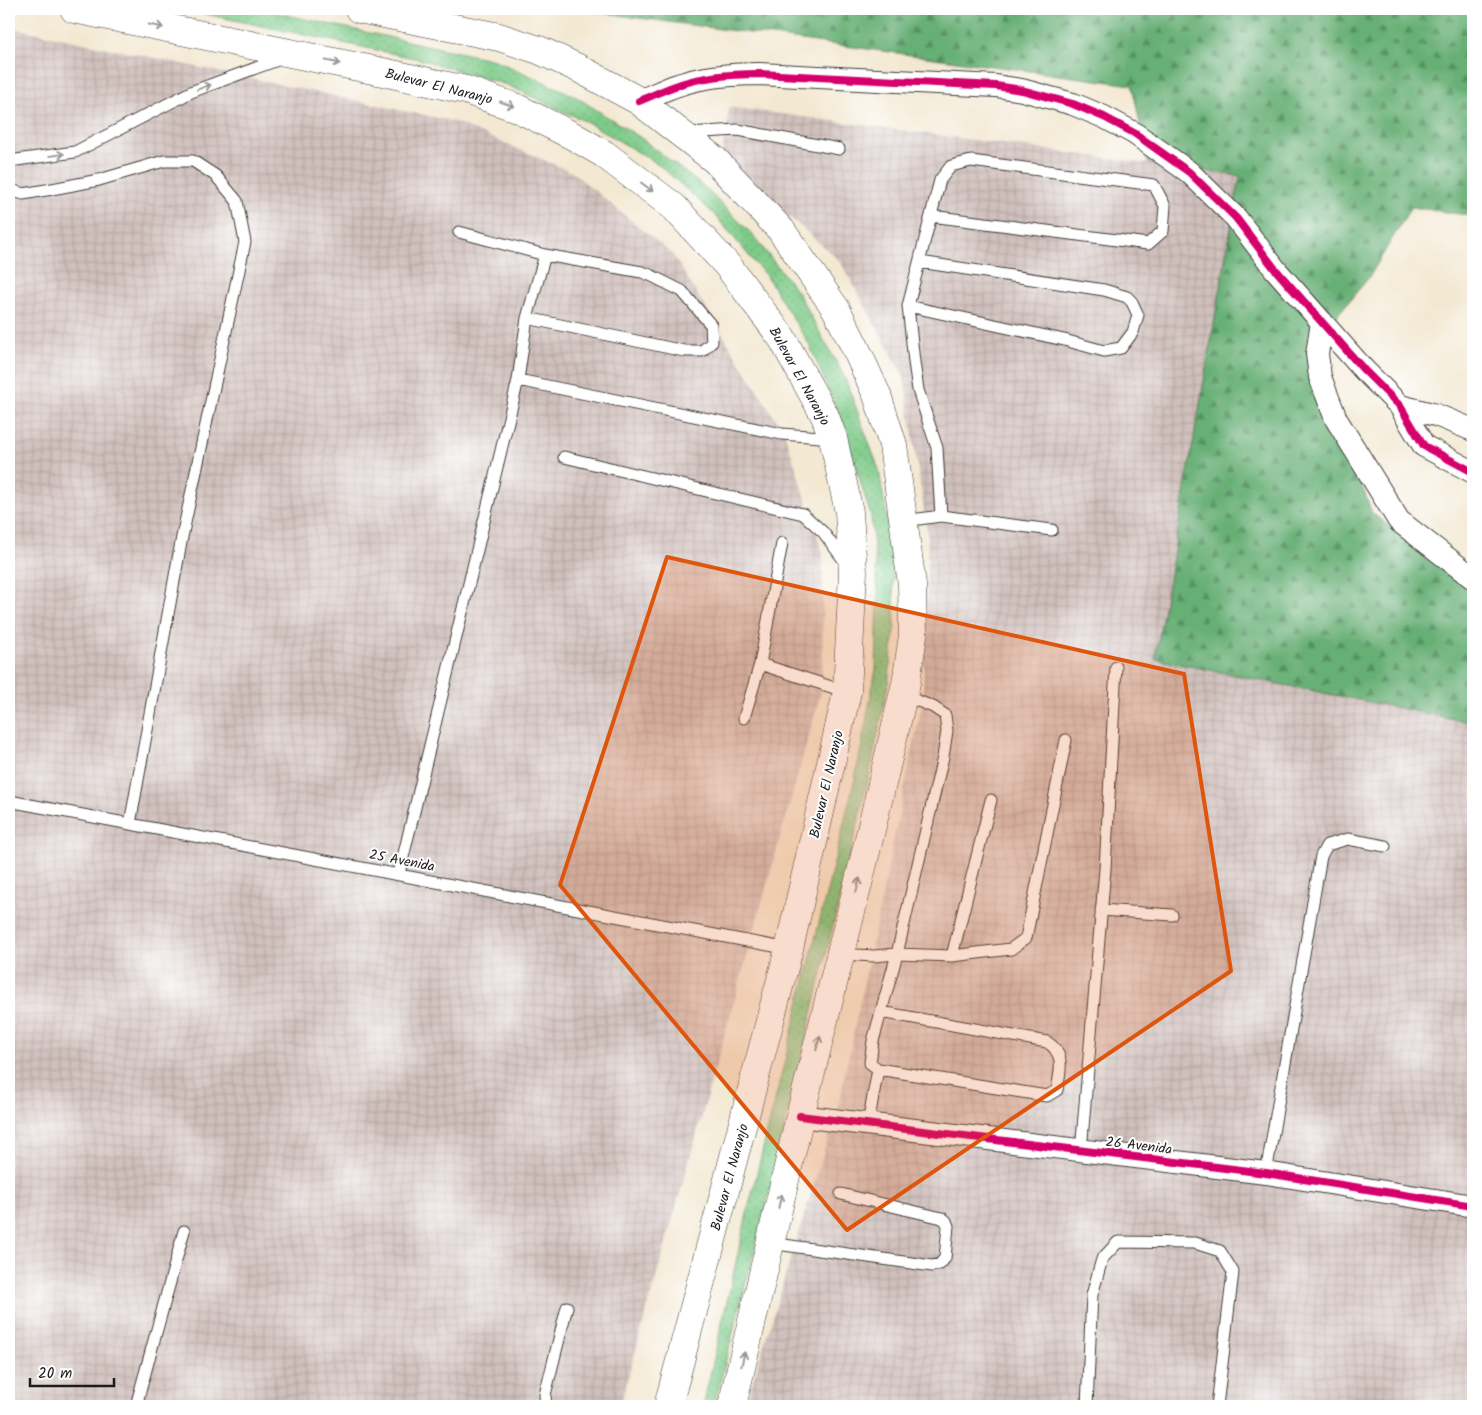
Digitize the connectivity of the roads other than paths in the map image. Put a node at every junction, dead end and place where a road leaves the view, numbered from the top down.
1 (74, 9) edge
2 (360, 9) edge
3 (294, 54) junction
4 (639, 102) junction
5 (681, 134) junction
6 (839, 149) dead end
7 (9, 161) edge
8 (9, 189) edge
9 (931, 216) junction
10 (459, 232) dead end
11 (545, 255) junction
12 (920, 262) junction
13 (908, 306) junction
14 (527, 318) junction
15 (1322, 322) junction
16 (518, 380) junction
17 (1400, 406) junction
18 (1473, 430) edge
19 (833, 438) junction
20 (564, 457) dead end
21 (1473, 472) edge
22 (941, 516) junction
23 (904, 521) junction
24 (1052, 530) dead end
25 (782, 543) dead end
26 (853, 572) junction
27 (1473, 578) edge
28 (760, 664) junction
29 (1116, 667) dead end
30 (847, 692) junction
31 (903, 696) junction
32 (744, 718) dead end
33 (1066, 740) dead end
34 (991, 800) dead end
35 (9, 801) edge
36 (130, 824) junction
37 (1385, 846) dead end
38 (399, 874) junction
39 (1101, 910) junction
40 (1172, 915) dead end
41 (789, 949) junction
42 (840, 954) junction
43 (897, 954) junction
44 (952, 956) junction
45 (881, 1012) junction
46 (878, 1069) junction
47 (800, 1116) junction
48 (868, 1124) junction
49 (1080, 1151) junction
50 (1266, 1174) junction
51 (841, 1194) dead end
52 (1473, 1206) edge
53 (184, 1231) dead end
54 (770, 1243) junction
55 (567, 1307) dead end
56 (136, 1406) edge
57 (546, 1406) edge
58 (668, 1406) edge
59 (732, 1406) edge
60 (1087, 1406) edge
61 (1217, 1406) edge

1 -> 3 main road, Bulevar El Naranjo
2 - 4 main road
7 -> 3 lane
3 -> 19 main road, Bulevar El Naranjo
4 - 5 main road
4 - 15 street
5 - 6 lane
5 - 23 main road
8 - 36 lane
9 - 9 lane
9 - 12 lane
10 - 11 lane
11 - 14 lane
11 - 14 lane
12 - 13 lane
12 - 13 lane
13 - 22 lane
14 - 16 lane
15 - 17 street
15 - 27 street
16 - 19 lane
16 - 38 lane
17 - 18 street
17 - 21 street
19 - 26 main road, Bulevar El Naranjo
20 - 26 lane
22 - 23 lane
22 - 24 lane
23 - 31 main road
25 - 28 lane
26 - 30 main road, Bulevar El Naranjo
28 - 30 lane
28 - 32 lane
29 - 39 lane
30 - 41 main road, Bulevar El Naranjo
42 -> 31 main road
31 - 43 lane
33 - 44 lane
34 - 44 lane
35 - 36 lane, 25 Avenida
36 - 38 lane, 25 Avenida
37 - 50 lane
38 - 41 lane, 25 Avenida
39 - 40 lane
39 - 49 lane
41 - 58 main road, Bulevar El Naranjo
42 - 43 lane
47 -> 42 main road
43 - 44 lane
43 - 45 lane
45 - 46 lane
45 - 46 lane
46 - 48 lane
47 - 48 street, 26 Avenida
54 -> 47 main road
48 - 49 street, 26 Avenida
49 - 50 street, 26 Avenida
50 - 52 street, 26 Avenida
51 - 54 lane
53 - 56 lane
59 -> 54 main road
55 - 57 lane
60 - 61 lane

